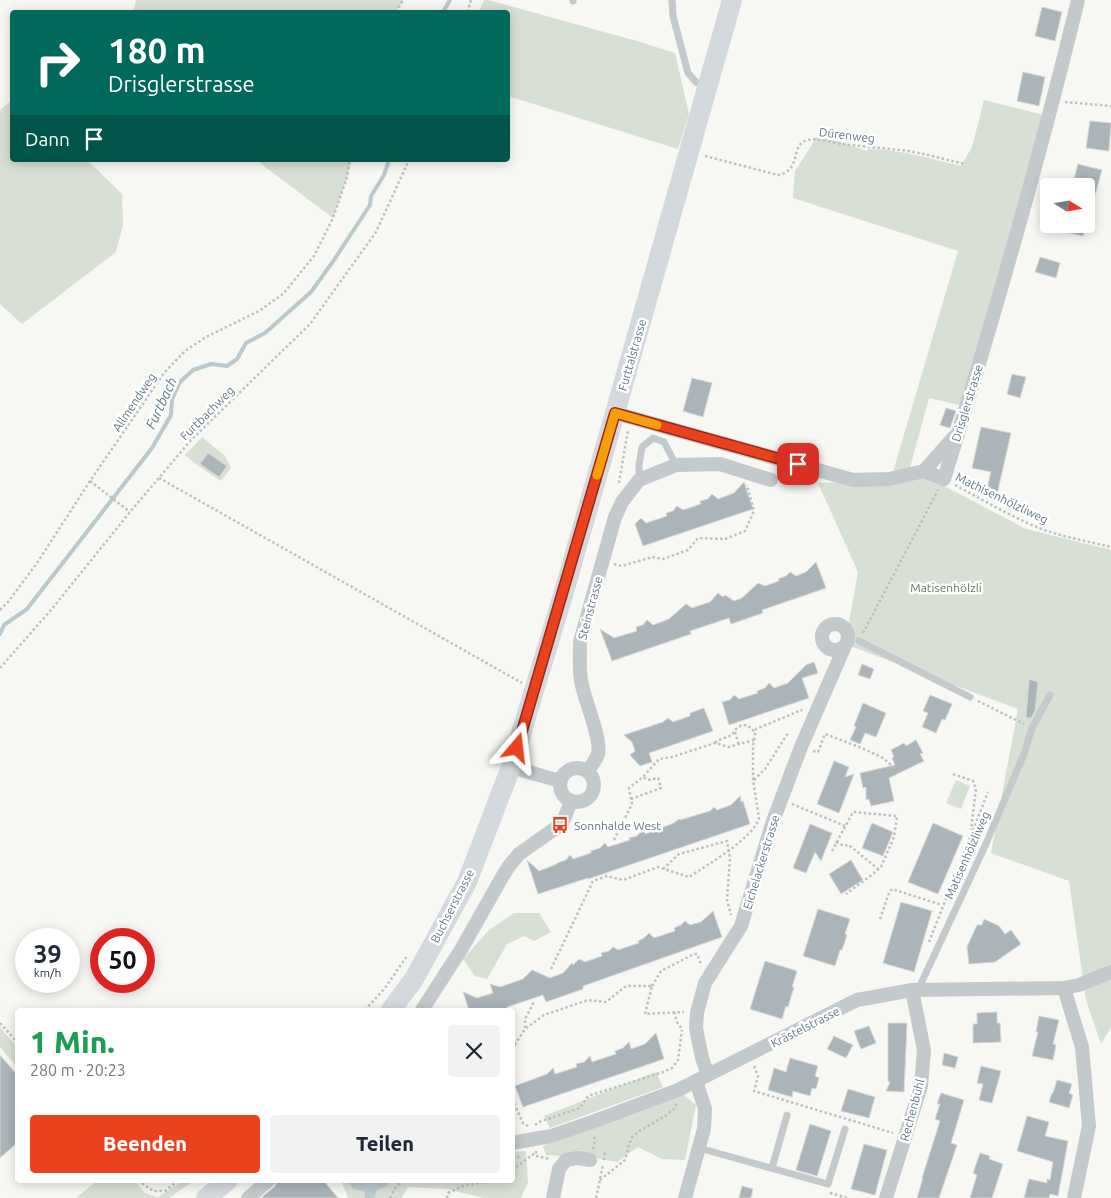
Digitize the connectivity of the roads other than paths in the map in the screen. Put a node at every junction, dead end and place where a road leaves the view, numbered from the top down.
1 (672, 0) edge
2 (732, 0) edge
3 (1078, 0) edge
4 (706, 88) junction
5 (615, 413) junction
6 (958, 432) junction
7 (676, 465) junction
8 (924, 471) junction
9 (639, 480) junction
10 (771, 480) dead end
11 (859, 641) road end
12 (844, 648) dead end
13 (1050, 696) dead end
14 (970, 697) road end
15 (511, 767) junction
16 (588, 771) junction
17 (560, 781) junction
18 (571, 802) junction
19 (1111, 972) edge
20 (1064, 988) junction
21 (915, 990) junction
22 (392, 1008) edge
23 (423, 1008) edge
24 (702, 1078) junction
25 (787, 1115) dead end
26 (845, 1130) dead end
27 (515, 1142) edge
28 (699, 1148) junction
29 (590, 1160) road end
30 (772, 1168) junction
31 (224, 1183) edge
32 (266, 1183) edge
33 (206, 1198) edge
34 (248, 1198) edge
35 (553, 1198) edge
36 (685, 1198) edge
37 (886, 1198) edge
38 (1074, 1198) edge

1 - 4 lane
2 - 4 main road, Furttalstrasse
3 - 6 street, Drisglerstrasse
4 - 5 main road, Furttalstrasse
5 - 8 street
5 - 15 main road, Furttalstrasse
6 - 8 street
6 - 8 street, Drisglerstrasse
7 - 9 street
7 - 9 lane
7 - 10 street
9 - 16 street, Steinstrasse
11 - 14 lane
12 - 24 street, Eichelackerstrasse
13 - 21 lane, Matisenhölzliweg
15 - 17 street
15 - 22 main road, Buchserstrasse
16 - 17 street
16 - 18 street
17 - 18 street
18 - 23 street
19 - 20 street, Krästelstrasse
20 - 21 street, Krästelstrasse
20 - 38 street
21 - 24 street, Krästelstrasse
21 - 37 street, Rechenbühl
24 - 27 street, Krästelstrasse
24 - 28 street, Eichelackerstrasse
25 - 30 lane
26 - 30 lane
28 - 30 lane
28 - 36 street, Eichelackerstrasse
29 - 35 street
31 - 33 main road
32 - 34 street

